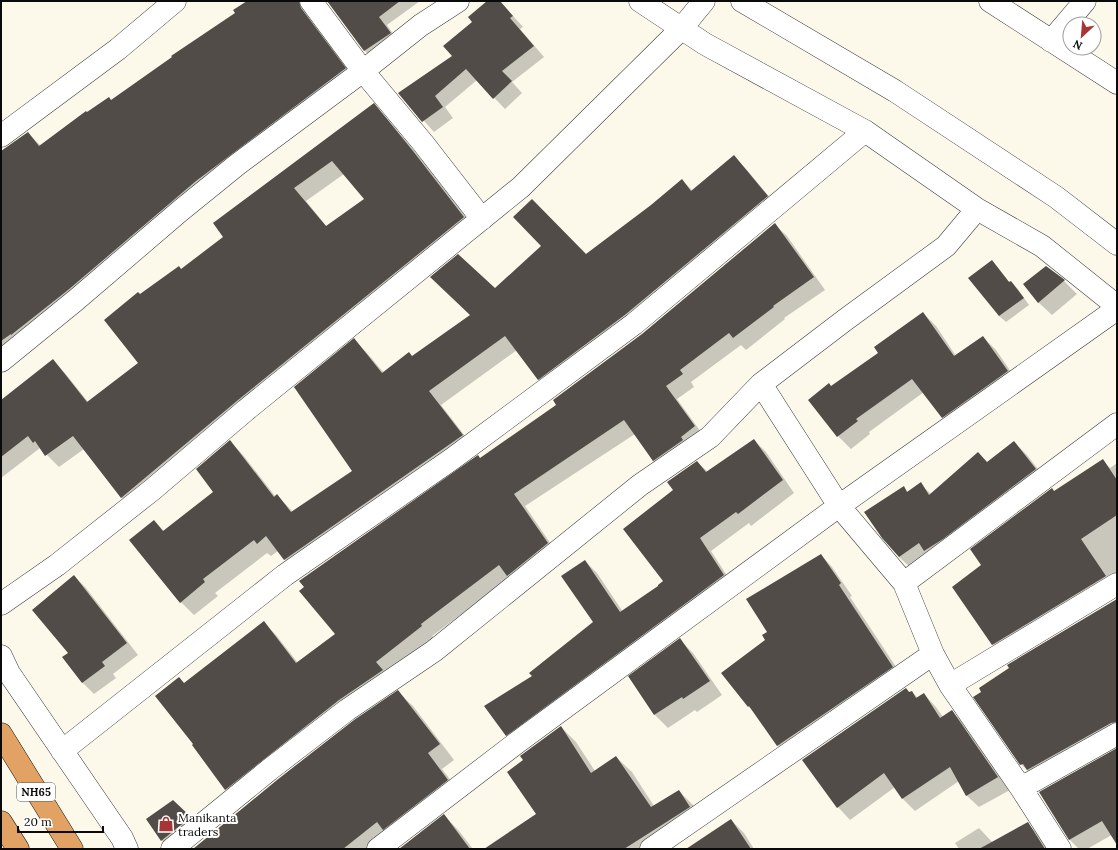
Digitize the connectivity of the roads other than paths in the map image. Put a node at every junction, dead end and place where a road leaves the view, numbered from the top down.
1 (175, 1) edge
2 (311, 1) edge
3 (458, 1) edge
4 (640, 1) edge
5 (704, 1) edge
6 (742, 1) edge
7 (990, 1) edge
8 (1085, 1) edge
9 (681, 29) junction
10 (1051, 41) junction
11 (363, 71) junction
12 (1117, 83) edge
13 (865, 131) junction
14 (1, 136) edge
15 (977, 209) junction
16 (482, 219) junction
17 (1117, 244) edge
18 (1117, 308) edge
19 (1, 361) edge
20 (761, 384) junction
21 (1117, 424) edge
22 (839, 506) junction
23 (904, 583) junction
24 (1117, 584) edge
25 (1, 604) edge
26 (933, 654) junction
27 (1, 656) edge
28 (950, 685) junction
29 (1, 734) edge
30 (1117, 734) edge
31 (62, 751) junction
32 (1021, 788) junction
33 (1, 822) edge
34 (18, 849) edge
35 (72, 849) edge
36 (127, 849) edge
37 (172, 849) edge
38 (378, 849) edge
39 (651, 849) edge
40 (1060, 849) edge

1 - 14 street
2 - 11 street
3 - 11 street
4 - 9 street
5 - 9 street
6 - 17 street
7 - 10 street
8 - 10 street
9 - 13 street
9 - 16 street
10 - 12 street
11 - 16 street
11 - 19 street
13 - 15 street
13 - 31 street
15 - 18 street
15 - 20 street
16 - 25 street
18 - 22 street
20 - 22 street
20 - 37 street
21 - 23 street
22 - 23 street
22 - 38 street
23 - 26 street
24 - 28 street
26 - 28 street
26 - 39 street
27 - 31 street
28 - 32 street
29 - 35 highway, NH65
30 - 32 street
31 - 36 street
32 - 40 street
33 - 34 highway

